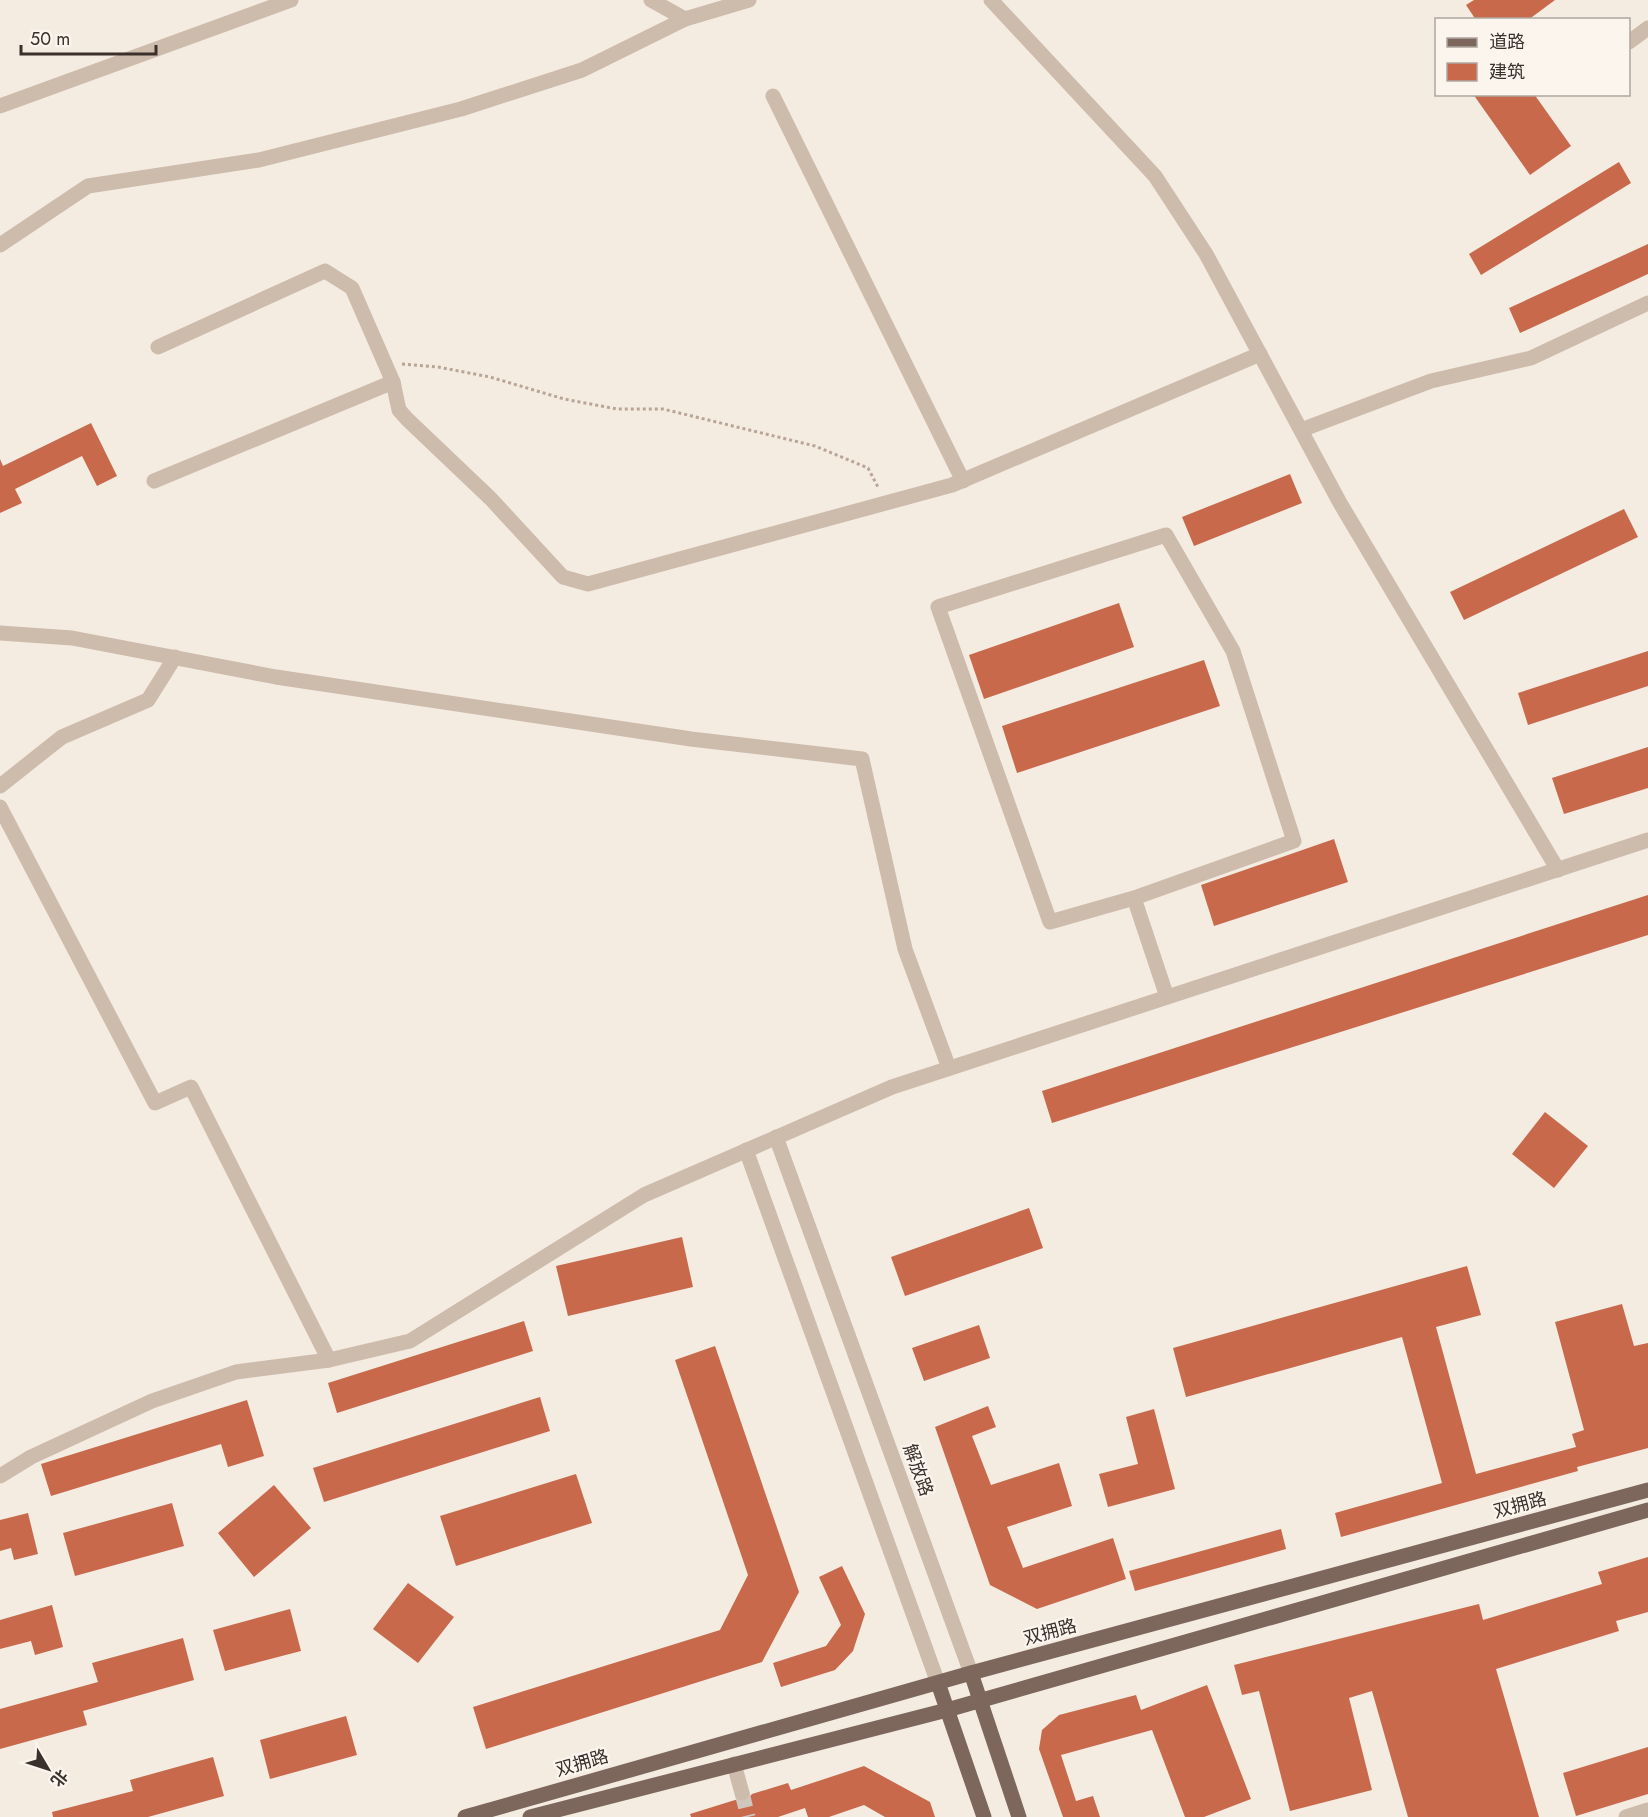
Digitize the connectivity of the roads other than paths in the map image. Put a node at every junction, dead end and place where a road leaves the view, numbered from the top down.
1 (291, 0) edge
2 (651, 0) edge
3 (749, 0) edge
4 (991, 0) edge
5 (685, 19) junction
6 (1648, 28) edge
7 (1630, 41) edge
8 (773, 96) dead end
9 (0, 106) edge
10 (0, 245) edge
11 (1648, 303) edge
12 (158, 347) dead end
13 (1260, 354) junction
14 (393, 382) junction
15 (1301, 430) junction
16 (154, 481) dead end
17 (963, 481) junction
18 (0, 633) edge
19 (175, 657) junction
20 (0, 786) edge
21 (0, 807) edge
22 (1648, 840) edge
23 (1558, 870) junction
24 (1134, 898) junction
25 (1167, 997) junction
26 (949, 1068) junction
27 (776, 1137) junction
28 (746, 1150) junction
29 (329, 1360) junction
30 (0, 1476) edge
31 (1648, 1491) edge
32 (1648, 1510) edge
33 (971, 1673) junction
34 (938, 1683) junction
35 (980, 1700) junction
36 (947, 1710) junction
37 (734, 1764) junction
38 (742, 1793) tunnel mouth
39 (1648, 1810) edge
40 (465, 1817) edge
41 (530, 1817) edge
42 (984, 1817) edge
43 (1019, 1817) edge
44 (1626, 1817) edge

1 - 9 street
2 - 5 street
3 - 5 street
4 - 13 street
5 - 10 street
6 - 7 street
8 - 17 street
11 - 15 street
12 - 14 street
13 - 15 street
13 - 17 street
14 - 16 street
14 - 17 street
15 - 23 street
18 - 19 street
19 - 20 street
19 - 26 street
21 - 29 street
22 - 23 street
23 - 25 street
24 - 24 street
24 - 25 street
25 - 26 street
26 - 27 street
27 - 28 street
27 - 33 street, 解放路
28 - 29 street
28 - 34 street
29 - 30 street
31 - 33 main road, 双拥路
32 - 35 main road
33 - 34 main road, 双拥路
33 - 35 main road, 解放路
34 - 36 main road
34 - 40 main road, 双拥路
35 - 36 main road
35 - 43 main road, 解放路
36 - 37 main road
36 - 42 main road
37 - 38 street
37 - 41 main road
39 - 44 street

